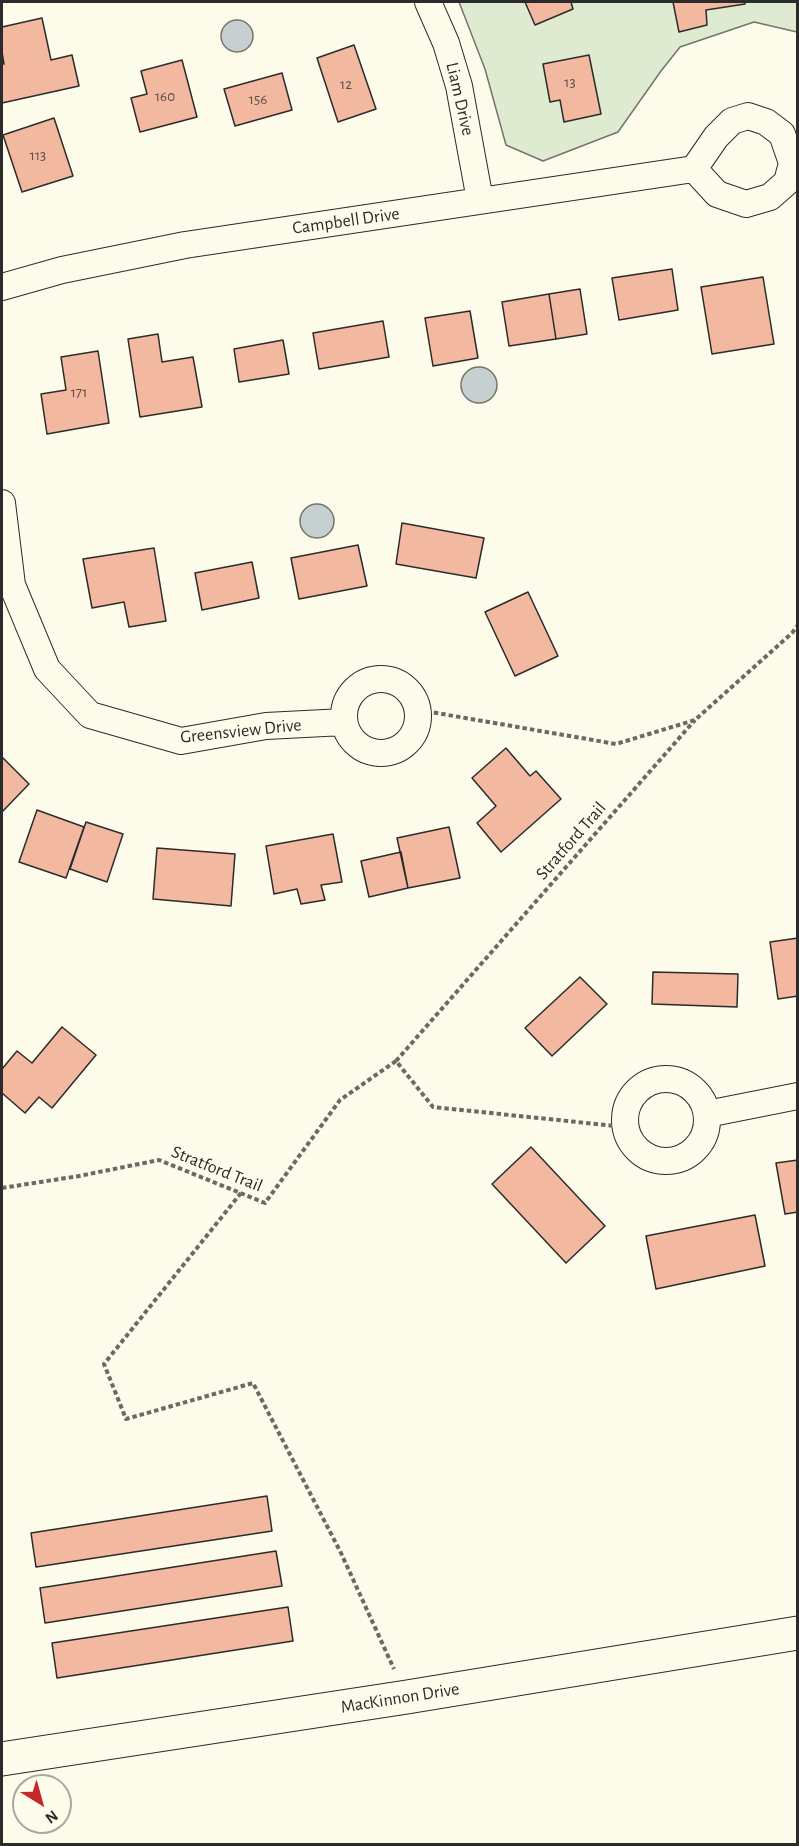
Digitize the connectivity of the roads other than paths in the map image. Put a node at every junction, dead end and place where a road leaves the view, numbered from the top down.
1 (428, 2) edge
2 (694, 169) dead end
3 (480, 200) junction
4 (2, 287) edge
5 (2, 503) edge
6 (344, 722) junction
7 (798, 1096) edge
8 (707, 1114) junction
9 (798, 1633) edge
10 (2, 1759) edge

1 - 3 street, Liam Drive
2 - 3 street, Campbell Drive
3 - 4 street, Campbell Drive
5 - 6 street, Greensview Drive
6 - 6 street
7 - 8 street
8 - 8 street
9 - 10 street, MacKinnon Drive

